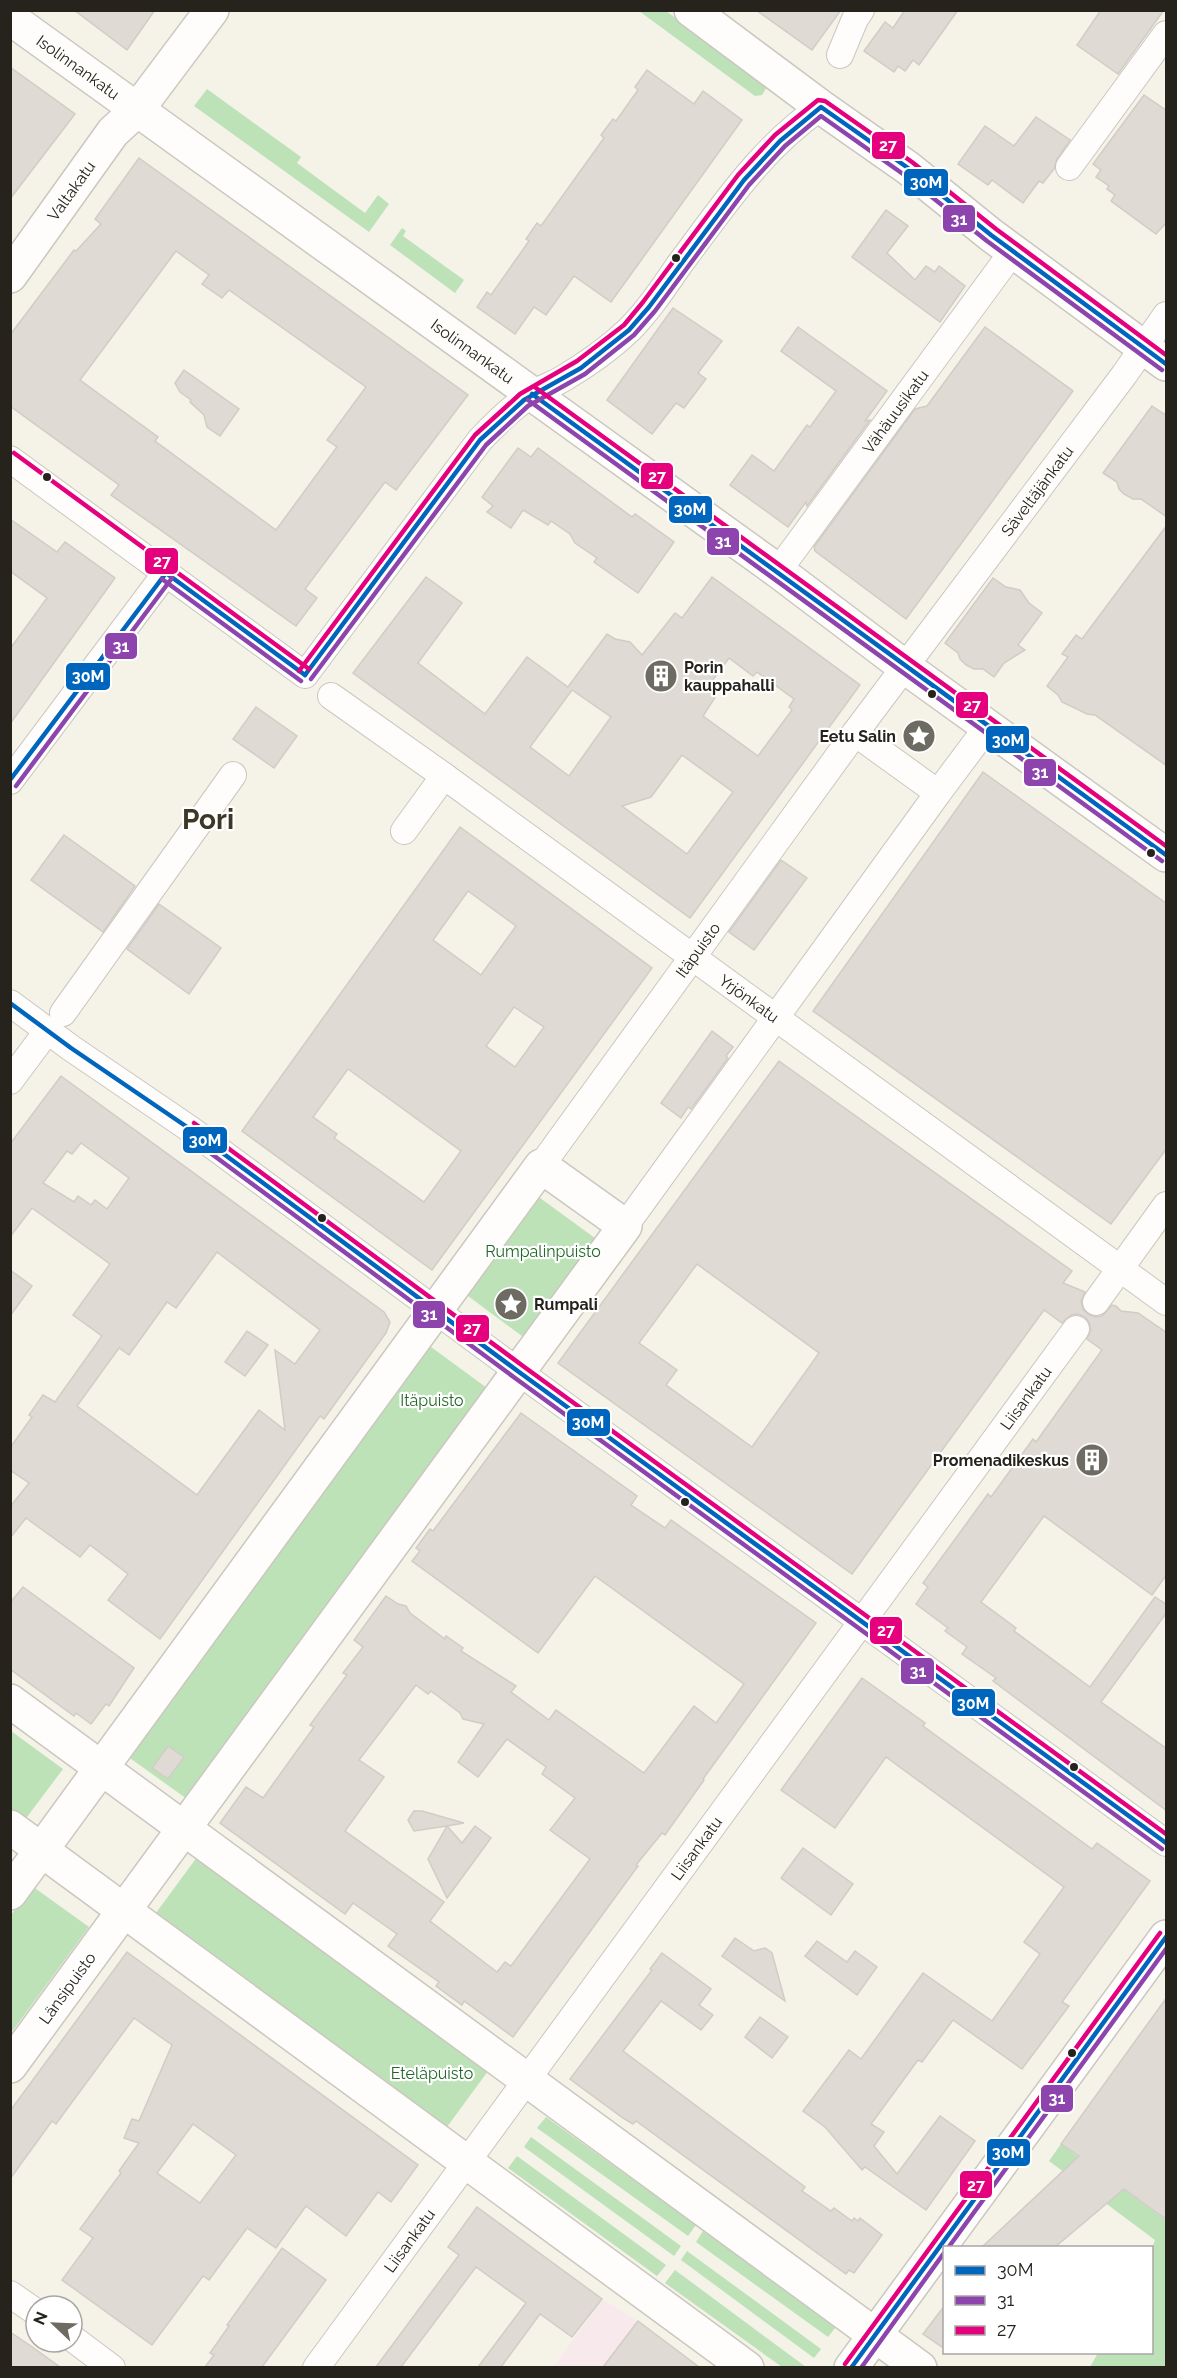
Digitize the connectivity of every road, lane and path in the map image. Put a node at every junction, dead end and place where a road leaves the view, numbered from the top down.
1 (212, 10) edge
2 (691, 10) edge
3 (861, 10) edge
4 (10, 18) edge
5 (1167, 34) edge
6 (840, 55) dead end
7 (821, 107) junction
8 (137, 110) junction
9 (1069, 167) dead end
10 (1013, 251) junction
11 (10, 276) edge
12 (1167, 315) edge
13 (1155, 355) edge
14 (532, 394) junction
15 (10, 459) edge
16 (778, 571) junction
17 (166, 573) junction
18 (905, 667) junction
19 (331, 696) dead end
20 (988, 726) junction
21 (855, 733) junction
22 (232, 775) dead end
23 (444, 776) junction
24 (10, 781) edge
25 (938, 793) junction
26 (404, 831) dead end
27 (1167, 855) edge
28 (692, 956) junction
29 (10, 1003) edge
30 (776, 1017) junction
31 (56, 1022) junction
32 (10, 1081) edge
33 (541, 1166) junction
34 (1159, 1215) edge
35 (625, 1226) junction
36 (1120, 1269) junction
37 (1096, 1302) dead end
38 (1167, 1302) edge
39 (435, 1311) junction
40 (1077, 1329) dead end
41 (519, 1372) junction
42 (863, 1621) junction
43 (10, 1701) edge
44 (103, 1768) junction
45 (10, 1827) edge
46 (184, 1828) junction
47 (1167, 1843) edge
48 (42, 1850) junction
49 (10, 1893) edge
50 (124, 1910) junction
51 (1167, 1937) edge
52 (10, 2066) edge
53 (528, 2079) junction
54 (467, 2161) junction
55 (10, 2294) edge
56 (24, 2304) edge
57 (876, 2336) junction
58 (84, 2347) edge
59 (112, 2367) edge
60 (316, 2367) edge
61 (747, 2367) edge
62 (851, 2367) edge
63 (920, 2367) edge

1 - 8 street, Valtakatu
2 - 7 street
3 - 6 street
4 - 8 street, Isolinnankatu
5 - 9 street
7 - 10 street
7 - 14 street
8 - 11 street, Valtakatu
8 - 14 street, Isolinnankatu
10 - 13 street
10 - 16 street, Vähäuusikatu
12 - 13 street, Säveltäjänkatu
13 - 18 street, Säveltäjänkatu
14 - 16 street, Isolinnankatu
14 - 17 street
15 - 17 street
16 - 18 street, Isolinnankatu
17 - 24 street
18 - 20 street, Isolinnankatu
18 - 21 street, Itäpuisto
19 - 23 street, Yrjönkatu
20 - 25 street
20 - 27 street, Isolinnankatu
21 - 25 street
21 - 28 street, Itäpuisto
22 - 31 street
23 - 26 street
23 - 28 street, Yrjönkatu
25 - 30 street
28 - 30 street, Yrjönkatu
28 - 33 street, Itäpuisto
29 - 31 street
30 - 35 street
30 - 36 street, Yrjönkatu
31 - 32 street
31 - 39 street
33 - 35 street
33 - 39 street, Itäpuisto
34 - 36 street
35 - 41 street
36 - 37 street
36 - 38 street, Yrjönkatu
39 - 41 street
39 - 44 street, Itäpuisto
40 - 42 street, Liisankatu
41 - 42 street
41 - 46 street
42 - 47 street
42 - 53 street, Liisankatu
43 - 44 street
44 - 46 street
44 - 48 street, Itäpuisto
45 - 48 street
46 - 50 street, Länsipuisto
46 - 53 street
48 - 49 street
48 - 50 street
50 - 52 street, Länsipuisto
50 - 54 street
51 - 57 street
53 - 54 street, Liisankatu
53 - 57 street
54 - 60 street, Liisankatu
54 - 61 street
55 - 56 street
57 - 62 street
57 - 63 street
58 - 59 street

